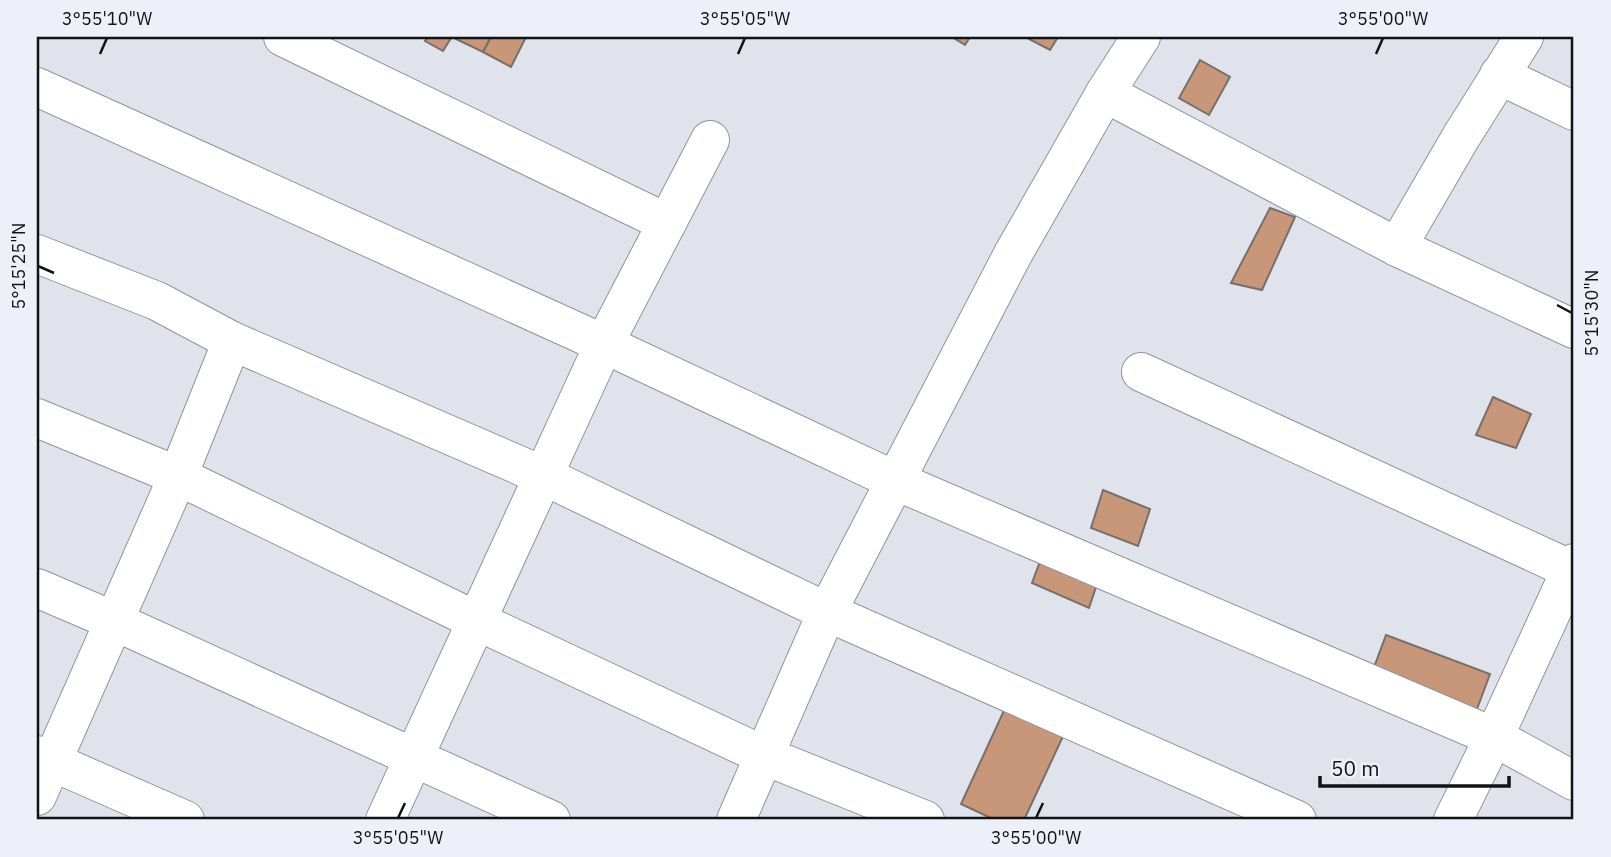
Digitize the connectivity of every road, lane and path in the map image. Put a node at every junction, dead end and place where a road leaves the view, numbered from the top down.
1 (283, 37) edge
2 (1141, 37) edge
3 (1524, 37) edge
4 (1499, 75) junction
5 (37, 87) edge
6 (1105, 93) junction
7 (1574, 111) edge
8 (710, 140) dead end
9 (667, 223) junction
10 (1397, 247) junction
11 (37, 254) edge
12 (1574, 329) edge
13 (232, 341) junction
14 (604, 344) junction
15 (1141, 372) dead end
16 (37, 418) edge
17 (178, 476) junction
18 (544, 476) junction
19 (896, 481) junction
20 (1573, 568) edge
21 (37, 588) edge
22 (827, 612) junction
23 (114, 621) junction
24 (477, 621) junction
25 (1494, 737) junction
26 (765, 756) junction
27 (414, 757) junction
28 (44, 758) edge
29 (1574, 781) edge
30 (37, 796) edge
31 (185, 820) edge
32 (385, 820) edge
33 (551, 820) edge
34 (736, 820) edge
35 (925, 820) edge
36 (1297, 820) edge
37 (1453, 820) edge

1 - 9 street
2 - 6 street
3 - 4 street
4 - 7 street
4 - 10 street
5 - 14 street
6 - 10 street
6 - 19 street
8 - 9 street
9 - 14 street
10 - 12 street
11 - 13 street
13 - 17 street
13 - 18 street
14 - 18 street
14 - 19 street
15 - 20 street
16 - 17 street
17 - 23 street
17 - 24 street
18 - 22 street
18 - 24 street
19 - 22 street
19 - 25 street
20 - 25 street
21 - 23 street
22 - 26 street
22 - 36 street
23 - 27 street
23 - 28 street
24 - 26 street
24 - 27 street
25 - 29 street
25 - 37 street
26 - 34 street
26 - 35 street
27 - 32 street
27 - 33 street
28 - 30 street
28 - 31 street

